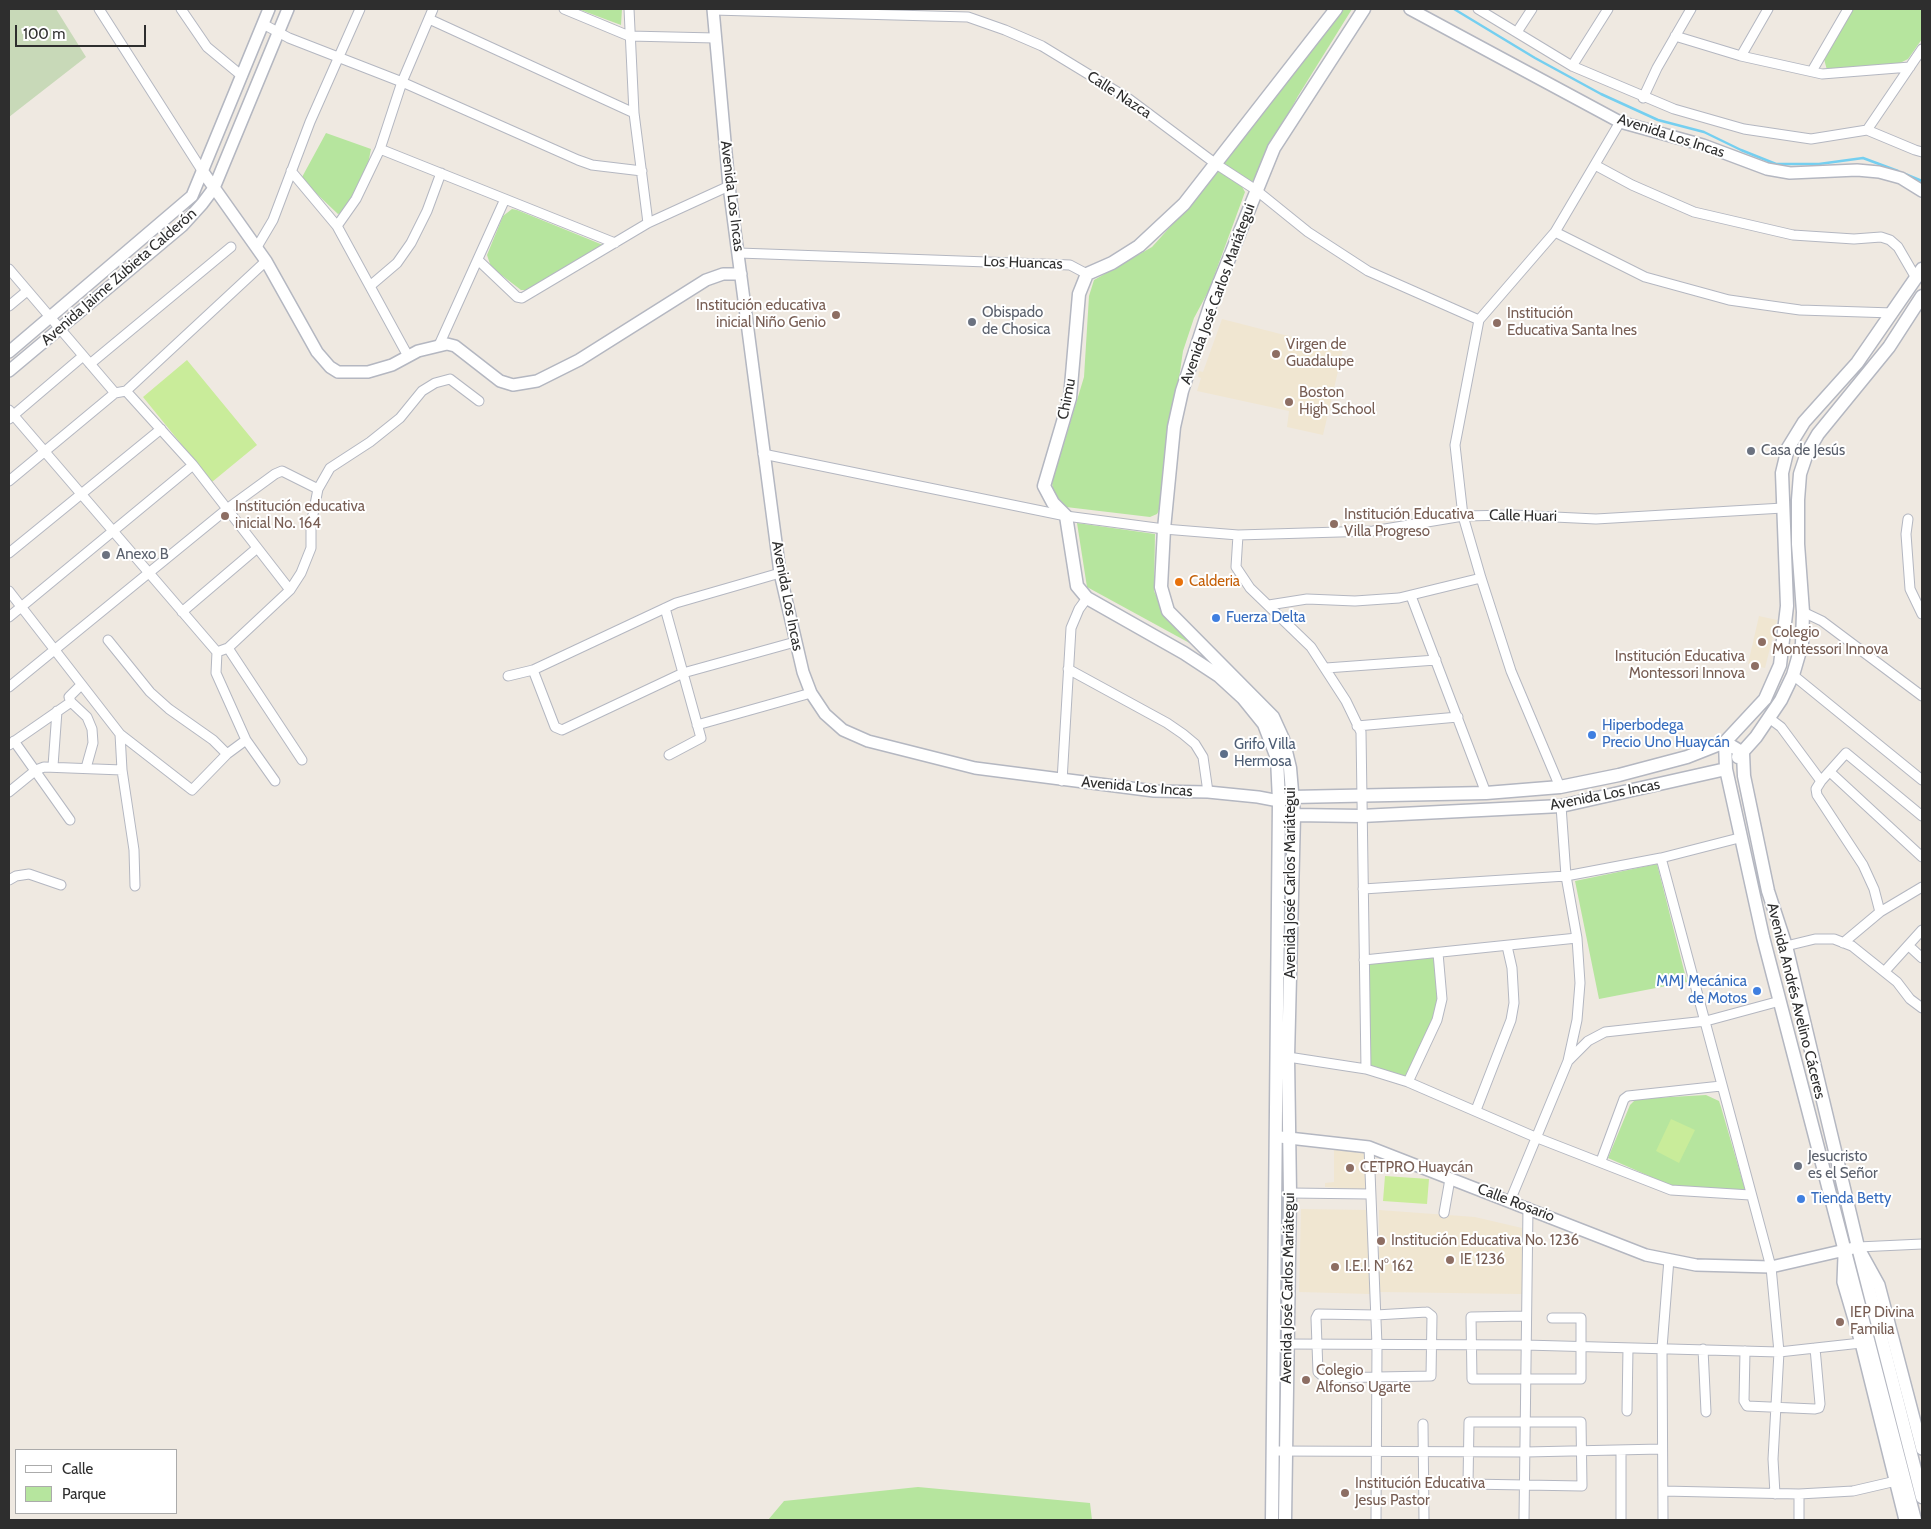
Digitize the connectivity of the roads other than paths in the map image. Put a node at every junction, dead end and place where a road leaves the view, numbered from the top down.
1 (99, 9) edge
2 (181, 9) edge
3 (269, 9) edge
4 (288, 9) edge
5 (360, 9) edge
6 (433, 9) edge
7 (564, 9) edge
8 (630, 9) edge
9 (880, 9) edge
10 (1336, 9) edge
11 (1364, 9) edge
12 (1410, 9) edge
13 (1478, 9) edge
14 (1532, 9) edge
15 (1608, 9) edge
16 (1691, 9) edge
17 (1768, 9) edge
18 (1848, 9) edge
19 (713, 10) edge
20 (867, 14) junction
21 (429, 19) junction
22 (263, 24) junction
23 (278, 32) junction
24 (1517, 32) junction
25 (629, 36) junction
26 (1675, 36) junction
27 (715, 38) junction
28 (1922, 49) edge
29 (1741, 56) junction
30 (339, 57) junction
31 (1572, 66) junction
32 (1910, 67) junction
33 (1812, 71) junction
34 (242, 76) junction
35 (402, 82) junction
36 (1643, 98) junction
37 (634, 113) junction
38 (1620, 122) junction
39 (1867, 130) junction
40 (380, 149) junction
41 (1922, 152) edge
42 (1216, 164) junction
43 (1595, 165) junction
44 (291, 170) junction
45 (642, 171) junction
46 (203, 172) junction
47 (442, 174) junction
48 (729, 186) junction
49 (214, 188) junction
50 (1256, 190) junction
51 (1922, 191) edge
52 (505, 199) junction
53 (648, 223) junction
54 (337, 226) junction
55 (1555, 232) junction
56 (615, 243) junction
57 (231, 247) dead end
58 (256, 247) junction
59 (739, 254) junction
60 (478, 260) junction
61 (266, 261) junction
62 (9, 269) edge
63 (741, 274) junction
64 (1087, 274) junction
65 (1919, 274) edge
66 (370, 286) junction
67 (27, 291) junction
68 (1922, 296) edge
69 (9, 306) edge
70 (1893, 313) junction
71 (50, 318) junction
72 (1479, 320) junction
73 (60, 329) junction
74 (439, 345) junction
75 (9, 352) edge
76 (83, 356) junction
77 (408, 356) junction
78 (90, 364) junction
79 (9, 371) edge
80 (126, 391) junction
81 (115, 393) junction
82 (479, 401) dead end
83 (10, 415) edge
84 (160, 428) junction
85 (44, 451) junction
86 (764, 454) junction
87 (193, 466) junction
88 (9, 481) edge
89 (318, 489) junction
90 (80, 494) junction
91 (227, 508) junction
92 (1783, 508) junction
93 (1066, 516) junction
94 (1463, 516) junction
95 (1908, 519) dead end
96 (1164, 529) junction
97 (114, 531) junction
98 (1238, 535) junction
99 (256, 549) junction
100 (9, 553) edge
101 (148, 572) junction
102 (780, 573) junction
103 (1481, 578) junction
104 (290, 590) junction
105 (9, 591) edge
106 (1411, 596) junction
107 (1087, 598) junction
108 (1269, 605) junction
109 (22, 606) junction
110 (665, 608) junction
111 (182, 612) junction
112 (1803, 612) junction
113 (1922, 614) edge
114 (9, 617) edge
115 (108, 640) dead end
116 (795, 642) junction
117 (228, 648) junction
118 (54, 651) junction
119 (217, 652) junction
120 (1436, 660) junction
121 (1326, 668) junction
122 (533, 670) junction
123 (1068, 670) junction
124 (683, 673) junction
125 (1792, 675) junction
126 (508, 676) dead end
127 (81, 685) junction
128 (9, 687) edge
129 (811, 693) junction
130 (1922, 696) edge
131 (71, 702) junction
132 (56, 711) junction
133 (1458, 717) junction
134 (1769, 718) junction
135 (698, 725) junction
136 (1358, 726) junction
137 (120, 734) junction
138 (246, 740) junction
139 (1726, 742) junction
140 (11, 743) edge
141 (1743, 753) junction
142 (227, 754) junction
143 (669, 755) dead end
144 (302, 760) dead end
145 (53, 766) junction
146 (86, 768) junction
147 (1726, 769) junction
148 (36, 770) junction
149 (122, 770) junction
150 (1830, 772) junction
151 (1922, 780) edge
152 (275, 781) dead end
153 (1062, 781) junction
154 (1820, 781) junction
155 (1560, 787) junction
156 (9, 792) edge
157 (1208, 792) junction
158 (1486, 794) junction
159 (1360, 796) junction
160 (1292, 797) junction
161 (1279, 801) junction
162 (1561, 806) junction
163 (1294, 815) junction
164 (1361, 816) junction
165 (1922, 816) edge
166 (70, 820) dead end
167 (1739, 838) junction
168 (1922, 857) edge
169 (1661, 858) junction
170 (1566, 876) junction
171 (9, 880) edge
172 (61, 885) dead end
173 (135, 886) dead end
174 (1922, 887) edge
175 (1362, 889) junction
176 (1768, 892) junction
177 (1753, 894) junction
178 (1880, 912) junction
179 (1922, 930) edge
180 (1578, 938) junction
181 (1843, 943) junction
182 (1507, 946) junction
183 (1786, 946) junction
184 (1909, 946) junction
185 (1438, 953) junction
186 (1922, 958) edge
187 (1364, 960) junction
188 (1885, 972) junction
189 (1780, 1002) junction
190 (1922, 1008) edge
191 (1706, 1021) junction
192 (1288, 1058) junction
193 (1568, 1061) junction
194 (1366, 1069) junction
195 (1408, 1082) junction
196 (1721, 1086) junction
197 (1824, 1106) junction
198 (1476, 1110) junction
199 (1808, 1111) junction
200 (1276, 1137) junction
201 (1535, 1137) junction
202 (1290, 1138) junction
203 (1369, 1148) junction
204 (1601, 1161) junction
205 (1450, 1179) junction
206 (1290, 1193) junction
207 (1370, 1194) junction
208 (1750, 1195) junction
209 (1510, 1201) junction
210 (1528, 1207) junction
211 (1444, 1212) dead end
212 (1922, 1244) edge
213 (1858, 1247) junction
214 (1844, 1252) junction
215 (1669, 1260) junction
216 (1771, 1267) junction
217 (1376, 1315) junction
218 (1525, 1316) junction
219 (1552, 1318) dead end
220 (1861, 1343) junction
221 (1280, 1344) junction
222 (1317, 1344) junction
223 (1377, 1345) junction
224 (1432, 1345) junction
225 (1472, 1345) junction
226 (1525, 1345) junction
227 (1581, 1346) junction
228 (1628, 1348) junction
229 (1662, 1348) junction
230 (1815, 1348) junction
231 (1703, 1349) junction
232 (1745, 1351) junction
233 (1779, 1352) junction
234 (1376, 1378) junction
235 (1526, 1379) junction
236 (1776, 1408) junction
237 (1627, 1411) dead end
238 (1706, 1412) dead end
239 (1526, 1422) junction
240 (1423, 1424) dead end
241 (1661, 1449) junction
242 (1922, 1449) edge
243 (1376, 1450) junction
244 (1582, 1450) junction
245 (1621, 1450) junction
246 (1273, 1451) junction
247 (1286, 1451) junction
248 (1423, 1451) junction
249 (1468, 1451) junction
250 (1526, 1452) junction
251 (1896, 1481) junction
252 (1525, 1485) junction
253 (1663, 1492) junction
254 (1775, 1494) junction
255 (1799, 1494) junction
256 (1922, 1497) edge
257 (1272, 1520) edge
258 (1285, 1520) edge
259 (1376, 1520) edge
260 (1424, 1520) edge
261 (1524, 1520) edge
262 (1621, 1520) edge
263 (1663, 1520) edge
264 (1800, 1520) edge
265 (1906, 1520) edge
266 (1915, 1520) edge

1 - 46 street
2 - 34 street
3 - 22 street, Avenida Jaime Zubieta Calderón
4 - 23 street, Avenida Jaime Zubieta Calderón
5 - 30 street
6 - 21 street
7 - 25 street
8 - 25 street
9 - 20 street
10 - 42 main road
11 - 50 main road, Avenida José Carlos Mariátegui
12 - 38 street, Avenida Los Incas
13 - 24 street
14 - 24 street
15 - 31 street
16 - 26 street
17 - 29 street
18 - 33 street
19 - 20 street, Calle Nazca
19 - 27 street, Avenida Los Incas
20 - 42 street, Calle Nazca
21 - 35 street
21 - 37 street
22 - 23 street
22 - 34 street, Avenida Jaime Zubieta Calderón
23 - 30 street
23 - 49 street, Avenida Jaime Zubieta Calderón
24 - 31 street
25 - 27 street
25 - 37 street
26 - 29 street
26 - 36 street
27 - 48 street, Avenida Los Incas
28 - 32 street
29 - 33 street
30 - 35 street
30 - 44 street
31 - 36 street
32 - 33 street
32 - 39 street
34 - 46 street, Avenida Jaime Zubieta Calderón
35 - 40 street
35 - 45 street
36 - 39 street
37 - 45 street
38 - 43 street
38 - 51 street, Avenida Los Incas
39 - 41 street
40 - 47 street
40 - 54 street
42 - 50 street, Calle Nazca
42 - 64 main road
43 - 55 street
43 - 65 street
44 - 54 street
44 - 58 street
45 - 53 street
46 - 49 street
46 - 71 street, Avenida Jaime Zubieta Calderón
47 - 52 street
47 - 66 street
48 - 53 street
48 - 59 street, Avenida Los Incas
49 - 58 street
49 - 73 street, Avenida Jaime Zubieta Calderón
50 - 72 street, Calle Nazca
50 - 96 main road, Avenida José Carlos Mariátegui
52 - 56 street
52 - 60 street
53 - 56 street
54 - 66 street
55 - 70 street
55 - 72 street
56 - 60 street
57 - 78 street
58 - 61 street
59 - 63 street, Avenida Los Incas
59 - 64 street, Los Huancas
60 - 74 street
61 - 77 street
61 - 80 street
62 - 67 street
63 - 74 street
63 - 86 street, Avenida Los Incas
64 - 93 main road, Chimu
65 - 70 main road
66 - 77 street
67 - 69 street
67 - 71 street
68 - 112 main road
70 - 92 main road
71 - 73 street
71 - 75 street, Avenida Jaime Zubieta Calderón
72 - 94 street
73 - 76 street
73 - 79 street, Avenida Jaime Zubieta Calderón
74 - 77 street
76 - 78 street
76 - 83 street
78 - 81 street
80 - 81 street
80 - 84 street
81 - 85 street
82 - 89 street
83 - 85 street
84 - 87 street
84 - 90 street
85 - 88 street
85 - 90 street
86 - 93 street, Calle Huari
86 - 102 street, Avenida Los Incas
87 - 91 street
87 - 97 street
89 - 91 street
89 - 104 street
90 - 97 street
90 - 100 street
91 - 99 street
91 - 101 street
92 - 94 street, Calle Huari
92 - 139 main road
93 - 96 street, Calle Huari
93 - 107 main road
94 - 98 street, Calle Huari
94 - 103 street
95 - 113 street
96 - 98 street, Calle Huari
96 - 160 main road, Avenida José Carlos Mariátegui
97 - 101 street
97 - 109 street
98 - 108 street
99 - 104 street
99 - 111 street
101 - 111 street
101 - 118 street
102 - 110 street
102 - 116 street, Avenida Los Incas
103 - 106 street
103 - 155 street
104 - 117 street
105 - 109 street
106 - 108 street
106 - 120 street
107 - 123 street
107 - 161 main road, Avenida José Carlos Mariátegui
108 - 121 street
109 - 114 street
109 - 118 street
110 - 122 street
110 - 124 street
111 - 119 street
112 - 125 main road
112 - 130 street
115 - 142 street
116 - 124 street
116 - 129 street, Avenida Los Incas
117 - 119 street
117 - 144 street
118 - 127 street
118 - 128 street
119 - 138 street
120 - 121 street
120 - 133 street
121 - 136 street
122 - 124 street
122 - 126 street
123 - 153 street
123 - 157 street
124 - 135 street
125 - 134 main road
125 - 151 street
127 - 131 street
127 - 137 street
129 - 135 street
129 - 153 street, Avenida Los Incas
131 - 132 street
131 - 146 street
132 - 140 street
132 - 145 street
133 - 136 street
133 - 158 street
134 - 141 main road
134 - 154 street
135 - 143 street
136 - 159 street
137 - 142 street
137 - 149 street
138 - 142 street
138 - 152 street
139 - 141 main road
139 - 147 main road, Avenida Andrés Avelino Cáceres
139 - 155 main road, Avenida Los Incas
140 - 148 street
141 - 147 main road
141 - 176 main road, Avenida Andrés Avelino Cáceres
145 - 146 street
145 - 148 street
146 - 149 street
147 - 162 main road, Avenida Los Incas
147 - 167 main road, Avenida Andrés Avelino Cáceres
148 - 156 street
148 - 166 street
149 - 173 street
150 - 154 street
150 - 165 street
150 - 168 street
153 - 157 street, Avenida Los Incas
154 - 178 street
155 - 158 main road, Avenida Los Incas
157 - 161 street, Avenida Los Incas
158 - 159 main road, Avenida Los Incas
159 - 160 main road, Avenida Los Incas
159 - 164 street
160 - 161 street, Avenida Los Incas
160 - 163 main road, Avenida José Carlos Mariátegui
161 - 163 main road
161 - 200 main road, Avenida José Carlos Mariátegui
162 - 164 main road, Avenida Los Incas
162 - 170 street
163 - 164 main road, Avenida Los Incas
163 - 192 main road, Avenida José Carlos Mariátegui
164 - 175 street
167 - 169 street
167 - 177 main road, Avenida Andrés Avelino Cáceres
169 - 170 street
169 - 191 street
170 - 175 street
170 - 180 street
171 - 172 street
174 - 178 street
175 - 187 street
176 - 177 main road
176 - 183 main road, Avenida Andrés Avelino Cáceres
177 - 189 main road, Avenida Andrés Avelino Cáceres
178 - 181 street
179 - 184 street
180 - 182 street
180 - 193 street
181 - 183 street
181 - 188 street
182 - 185 street
182 - 198 street
183 - 197 main road, Avenida Andrés Avelino Cáceres
184 - 186 street
184 - 188 street
185 - 187 street
185 - 195 street
187 - 194 street
188 - 190 street
189 - 191 street
189 - 199 main road, Avenida Andrés Avelino Cáceres
191 - 193 street
191 - 196 street
192 - 194 street
192 - 202 main road, Avenida José Carlos Mariátegui
193 - 201 street
194 - 195 street
195 - 198 street
196 - 204 street
196 - 208 street
197 - 199 main road
197 - 213 main road, Avenida Andrés Avelino Cáceres
198 - 201 street
199 - 214 main road, Avenida Andrés Avelino Cáceres
200 - 202 street, Calle Rosario
200 - 221 main road, Avenida José Carlos Mariátegui
201 - 204 street
201 - 209 street
202 - 203 street, Calle Rosario
202 - 206 main road, Avenida José Carlos Mariátegui
203 - 205 street, Calle Rosario
203 - 207 street
204 - 208 street
205 - 209 street, Calle Rosario
205 - 211 street
206 - 207 street
206 - 221 main road, Avenida José Carlos Mariátegui
207 - 217 street
208 - 216 street
209 - 210 street, Calle Rosario
210 - 215 street, Calle Rosario
210 - 218 street
212 - 213 street
213 - 214 street, Calle Rosario
213 - 242 street, Avenida Andrés Avelino Cáceres
213 - 256 main road, Avenida Andrés Avelino Cáceres
214 - 216 street, Calle Rosario
214 - 220 street, Avenida Andrés Avelino Cáceres
214 - 266 main road, Avenida Andrés Avelino Cáceres
215 - 216 street, Calle Rosario
215 - 229 street
216 - 233 street
217 - 222 street
217 - 223 street
217 - 224 street
218 - 225 street
218 - 226 street
219 - 227 street
220 - 230 street
220 - 251 street, Avenida Andrés Avelino Cáceres
221 - 222 street
221 - 246 main road, Avenida José Carlos Mariátegui
221 - 247 main road, Avenida José Carlos Mariátegui
222 - 223 street
222 - 234 street
223 - 224 street
223 - 234 street
224 - 225 street
224 - 234 street
225 - 226 street
225 - 235 street
226 - 227 street
226 - 235 street
227 - 228 street
227 - 235 street
228 - 229 street
228 - 237 street
229 - 231 street
229 - 241 street
230 - 233 street
230 - 236 street
231 - 232 street
231 - 238 street
232 - 233 street
232 - 236 street
233 - 236 street
234 - 243 street
235 - 239 street
236 - 254 street
239 - 244 street
239 - 249 street
239 - 250 street
240 - 248 street
241 - 245 street
241 - 253 street
243 - 247 street
243 - 248 street
243 - 259 street
244 - 245 street
244 - 250 street
244 - 252 street
245 - 262 street
246 - 247 street
246 - 257 main road, Avenida José Carlos Mariátegui
247 - 258 main road, Avenida José Carlos Mariátegui
248 - 249 street
248 - 260 street
249 - 250 street
249 - 252 street
250 - 252 street
251 - 255 street
251 - 265 street, Avenida Andrés Avelino Cáceres
252 - 261 street
253 - 254 street
253 - 263 street
254 - 255 street
255 - 264 street

